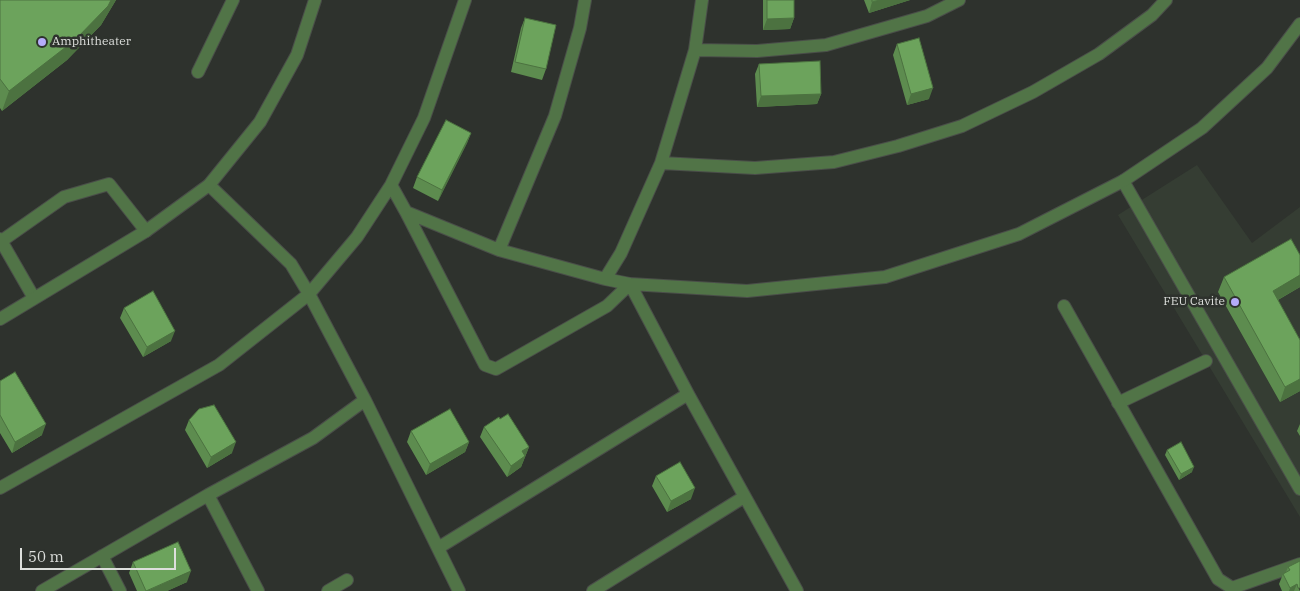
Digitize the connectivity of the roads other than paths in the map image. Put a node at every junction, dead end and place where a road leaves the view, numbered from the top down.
1 (233, 0) edge
2 (315, 0) edge
3 (465, 0) edge
4 (585, 0) edge
5 (702, 0) edge
6 (959, 0) edge
7 (1166, 0) edge
8 (1300, 24) edge
9 (695, 50) junction
10 (198, 72) dead end
11 (661, 163) junction
12 (1123, 181) junction
13 (209, 185) junction
14 (391, 185) junction
15 (406, 212) junction
16 (146, 231) junction
17 (0, 240) edge
18 (499, 250) junction
19 (605, 280) junction
20 (630, 284) junction
21 (309, 294) junction
22 (34, 298) junction
23 (1064, 306) dead end
24 (0, 318) edge
25 (1206, 361) dead end
26 (688, 394) junction
27 (365, 400) junction
28 (1118, 403) junction
29 (0, 488) edge
30 (1300, 489) edge
31 (208, 495) junction
32 (744, 497) junction
33 (438, 548) junction
34 (102, 556) junction
35 (1300, 564) edge
36 (347, 580) dead end
37 (42, 591) edge
38 (120, 591) edge
39 (258, 591) edge
40 (328, 591) edge
41 (459, 591) edge
42 (593, 591) edge
43 (797, 591) edge

1 - 10 street
2 - 13 street
3 - 14 street
4 - 18 street
5 - 9 street
6 - 9 street
7 - 11 street
8 - 12 street
9 - 11 street
11 - 19 street
12 - 20 street
12 - 30 street
13 - 16 street
13 - 21 street
14 - 15 street
14 - 21 street
15 - 18 street
15 - 20 street
16 - 17 street
16 - 22 street
17 - 22 street
18 - 19 street
19 - 20 street
20 - 26 street
21 - 27 street
21 - 29 street
22 - 24 street
23 - 28 street
25 - 28 street
26 - 32 street
26 - 33 street
27 - 31 street
27 - 33 street
28 - 35 street
31 - 34 street
31 - 39 street
32 - 42 street
32 - 43 street
33 - 41 street
34 - 37 street
34 - 38 street
36 - 40 street

